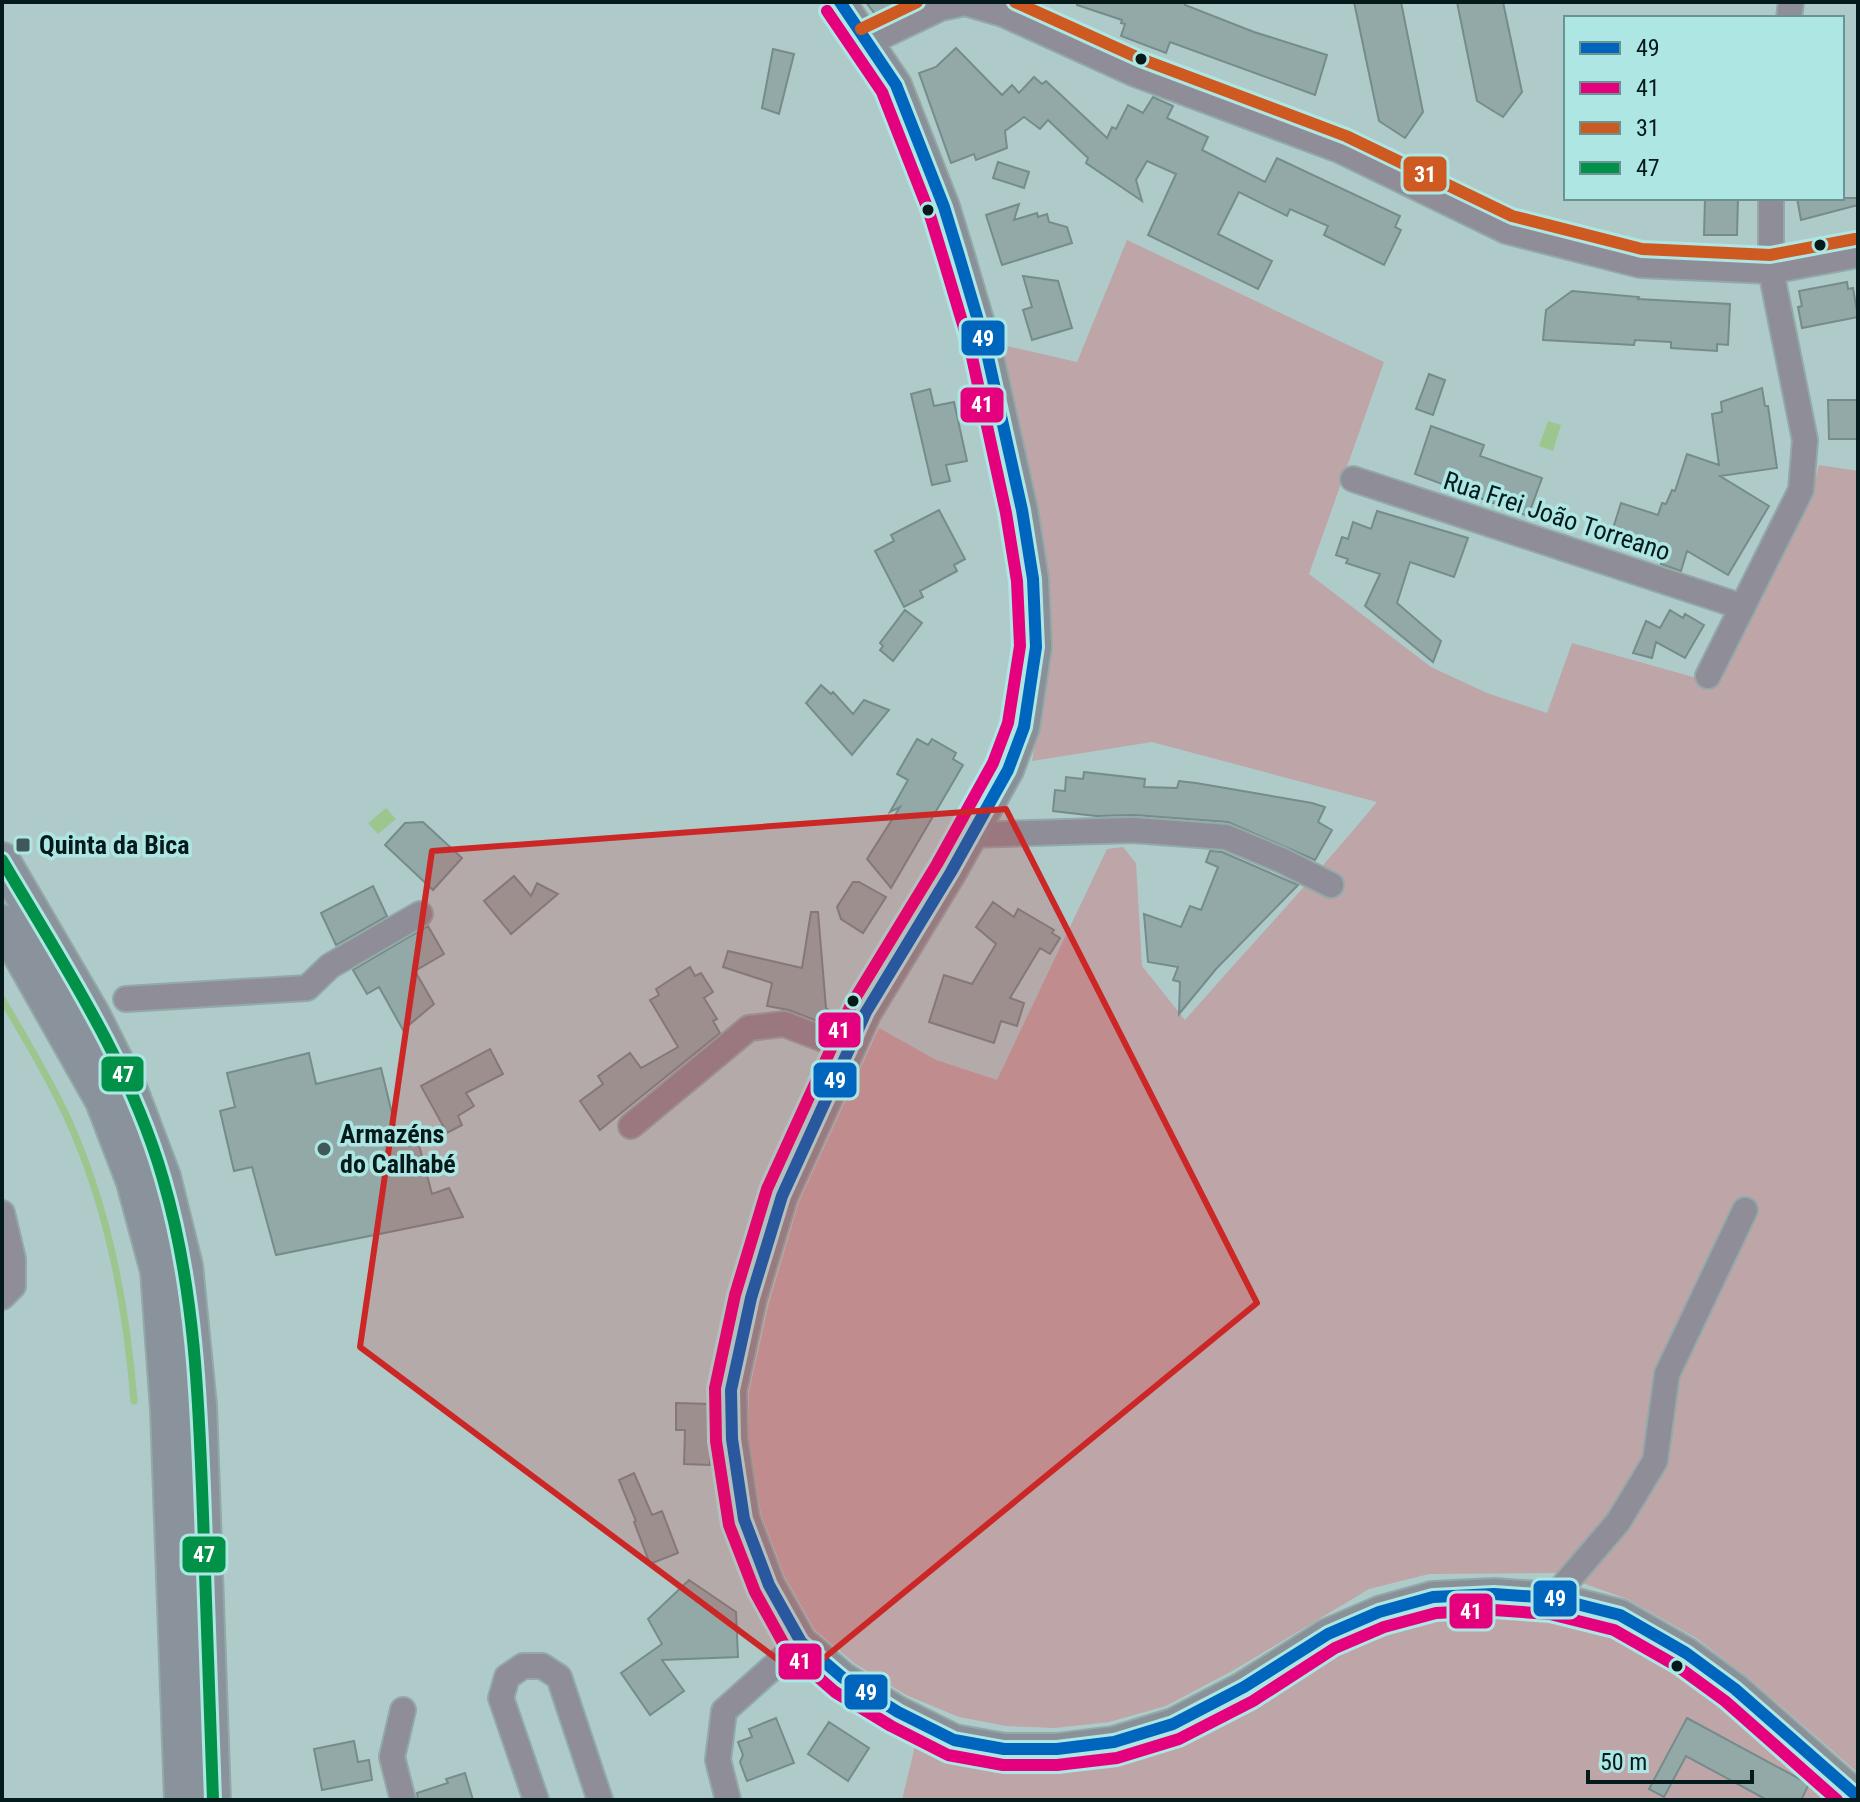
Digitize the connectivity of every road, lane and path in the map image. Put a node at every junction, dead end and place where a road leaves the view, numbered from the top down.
1 (840, 2) edge
2 (868, 43) junction
3 (1771, 200) edge
4 (1858, 255) edge
5 (1771, 271) junction
6 (1353, 479) dead end
7 (1743, 607) junction
8 (1708, 676) dead end
9 (971, 835) junction
10 (2, 860) edge
11 (1331, 885) dead end
12 (420, 914) dead end
13 (2, 922) edge
14 (126, 999) dead end
15 (849, 1049) junction
16 (631, 1126) dead end
17 (1745, 1210) dead end
18 (2, 1213) edge
19 (2, 1297) edge
20 (1553, 1598) junction
21 (801, 1642) junction
22 (403, 1710) dead end
23 (1858, 1797) edge
24 (182, 1800) edge
25 (213, 1800) edge
26 (403, 1800) edge
27 (536, 1800) edge
28 (600, 1800) edge
29 (728, 1800) edge

1 - 2 main road
2 - 5 street
2 - 9 main road
3 - 5 street
4 - 5 street
5 - 7 street
6 - 7 street, Rua Frei João Torreano
7 - 8 street
9 - 11 street
9 - 15 main road
10 - 25 highway
12 - 14 street
13 - 24 highway
15 - 16 street
15 - 21 main road
17 - 20 street
18 - 19 street
20 - 21 main road
20 - 23 main road
21 - 29 street
22 - 26 street
27 - 28 street

